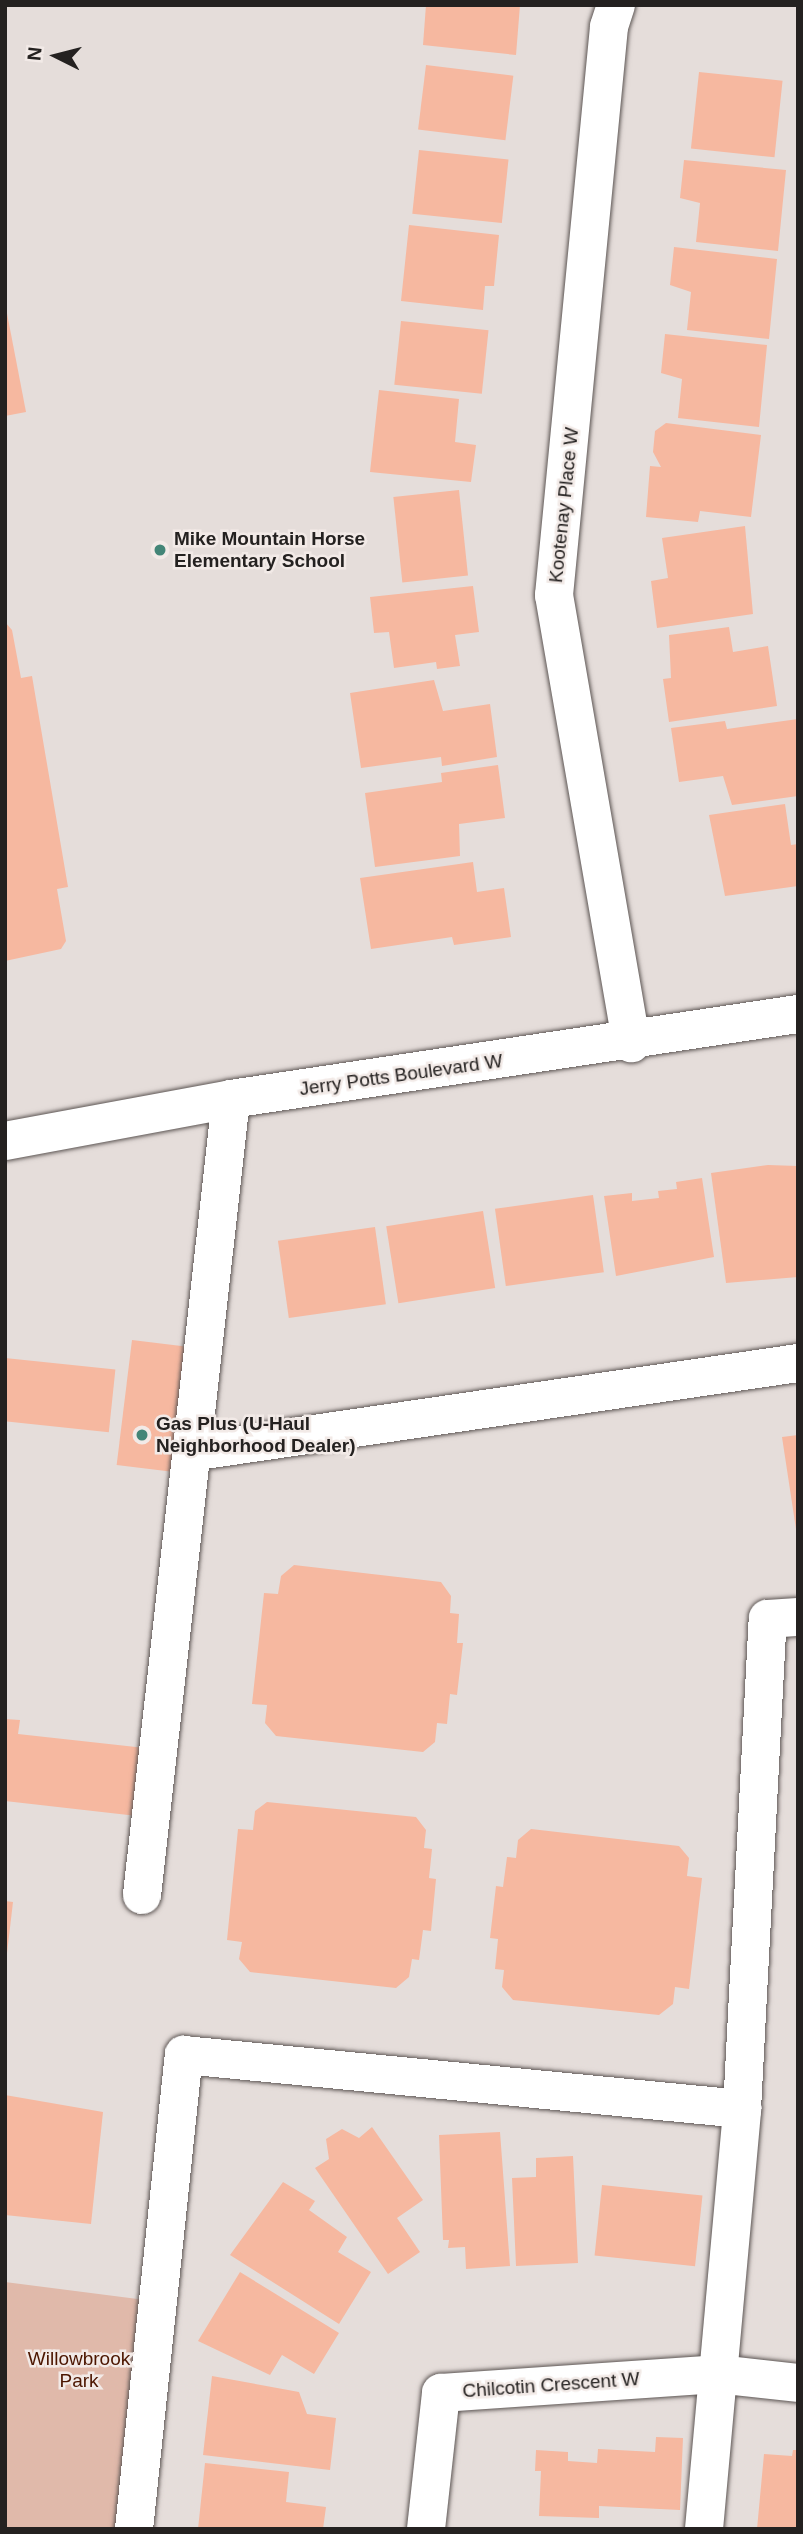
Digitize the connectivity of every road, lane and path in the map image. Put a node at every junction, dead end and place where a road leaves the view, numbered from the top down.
1 (616, 5) edge
2 (798, 1014) edge
3 (631, 1043) junction
4 (231, 1100) junction
5 (5, 1141) edge
6 (798, 1363) edge
7 (191, 1452) junction
8 (783, 1618) edge
9 (142, 1895) dead end
10 (742, 2109) junction
11 (717, 2374) junction
12 (798, 2383) edge
13 (134, 2529) edge
14 (426, 2529) edge
15 (704, 2529) edge

1 - 3 street, Kootenay Place W
2 - 3 street, Jerry Potts Boulevard W
3 - 4 street, Jerry Potts Boulevard W
4 - 5 street, Jerry Potts Boulevard W
4 - 7 street
6 - 7 street
7 - 9 street
8 - 10 street
10 - 11 street
10 - 13 street
11 - 12 street, Chilcotin Crescent W
11 - 14 street, Chilcotin Crescent W
11 - 15 street

